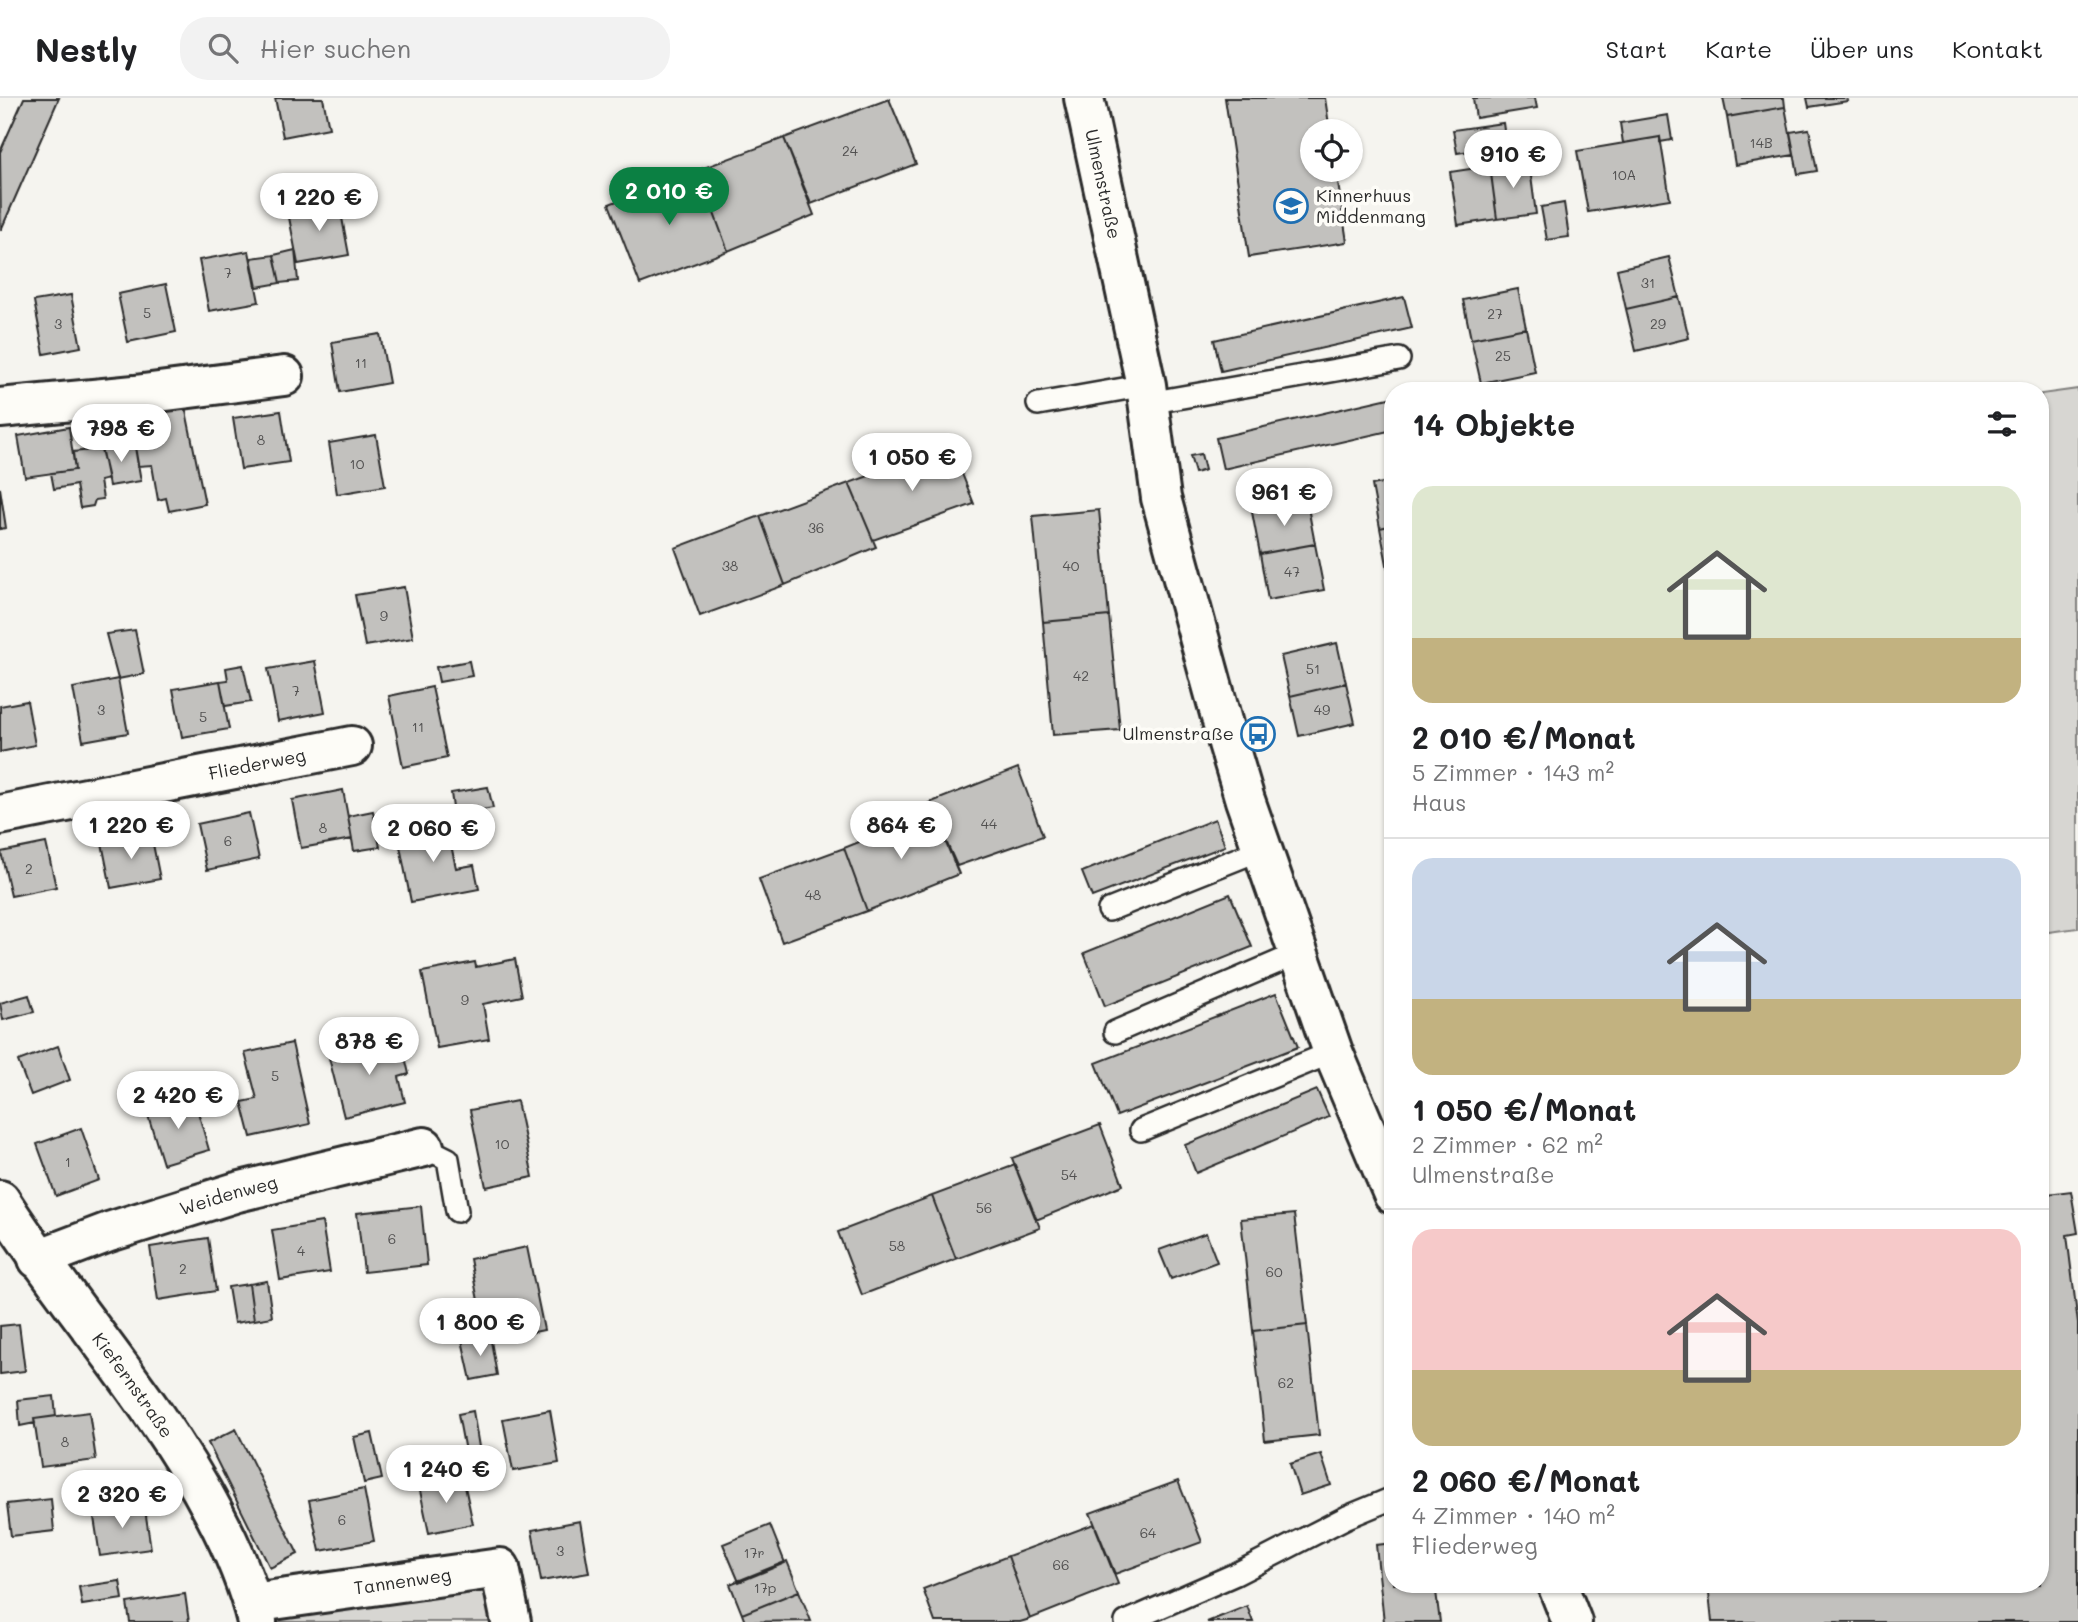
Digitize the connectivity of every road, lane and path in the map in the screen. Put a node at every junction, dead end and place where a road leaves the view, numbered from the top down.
1 (1084, 98) edge
2 (1399, 359) dead end
3 (284, 376) dead end
4 (1147, 394) junction
5 (1038, 404) dead end
6 (0, 408) edge
7 (352, 746) dead end
8 (0, 815) edge
9 (1262, 849) junction
10 (1109, 910) dead end
11 (1299, 953) junction
12 (1115, 1032) dead end
13 (1334, 1052) junction
14 (1141, 1130) dead end
15 (425, 1147) joint
16 (1384, 1172) edge
17 (0, 1200) edge
18 (457, 1211) dead end
19 (38, 1259) junction
20 (1384, 1502) edge
21 (1561, 1593) edge
22 (255, 1613) edge
23 (511, 1622) edge
24 (1126, 1622) edge
25 (1572, 1622) edge

1 - 4 street, Ulmenstraße
2 - 4 lane
3 - 6 street
4 - 5 lane
4 - 9 street, Ulmenstraße
7 - 8 street, Fliederweg
9 - 10 lane
9 - 11 street, Ulmenstraße
11 - 12 lane
11 - 13 street, Ulmenstraße
13 - 14 lane
13 - 16 street, Ulmenstraße
15 - 18 lane
15 - 19 street, Weidenweg
17 - 19 street, Kiefernstraße
19 - 22 street, Kiefernstraße
20 - 24 lane
21 - 25 street
22 - 23 street, Tannenweg

